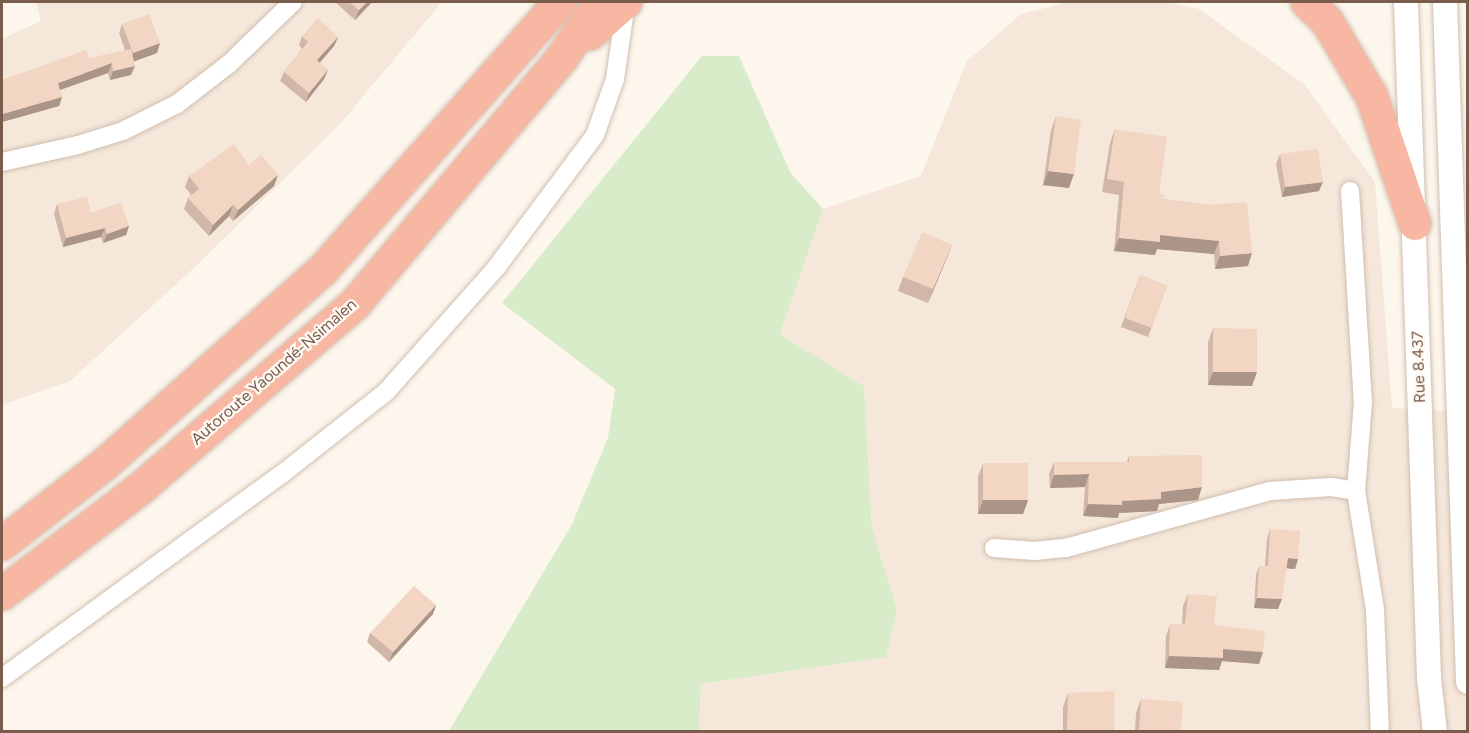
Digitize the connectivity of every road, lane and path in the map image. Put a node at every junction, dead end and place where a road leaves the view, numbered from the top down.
1 (293, 2) edge
2 (600, 2) edge
3 (626, 2) edge
4 (1307, 2) edge
5 (1445, 2) edge
6 (1405, 7) edge
7 (554, 8) edge
8 (562, 58) junction
9 (2, 162) edge
10 (1350, 191) dead end
11 (1415, 224) junction
12 (1356, 491) junction
13 (2, 544) edge
14 (994, 548) dead end
15 (2, 594) edge
16 (2, 678) edge
17 (1467, 682) edge
18 (1380, 732) edge
19 (1436, 732) edge

1 - 9 street
2 - 8 highway, Autoroute Yaoundé-Nsimalen
3 - 8 highway
3 - 16 street
4 - 11 highway
5 - 17 main road
6 - 11 main road, Rue 8.437
7 - 13 highway
8 - 15 highway, Autoroute Yaoundé-Nsimalen
10 - 12 street
11 - 19 main road, Rue 8.437
12 - 14 street
12 - 18 street

